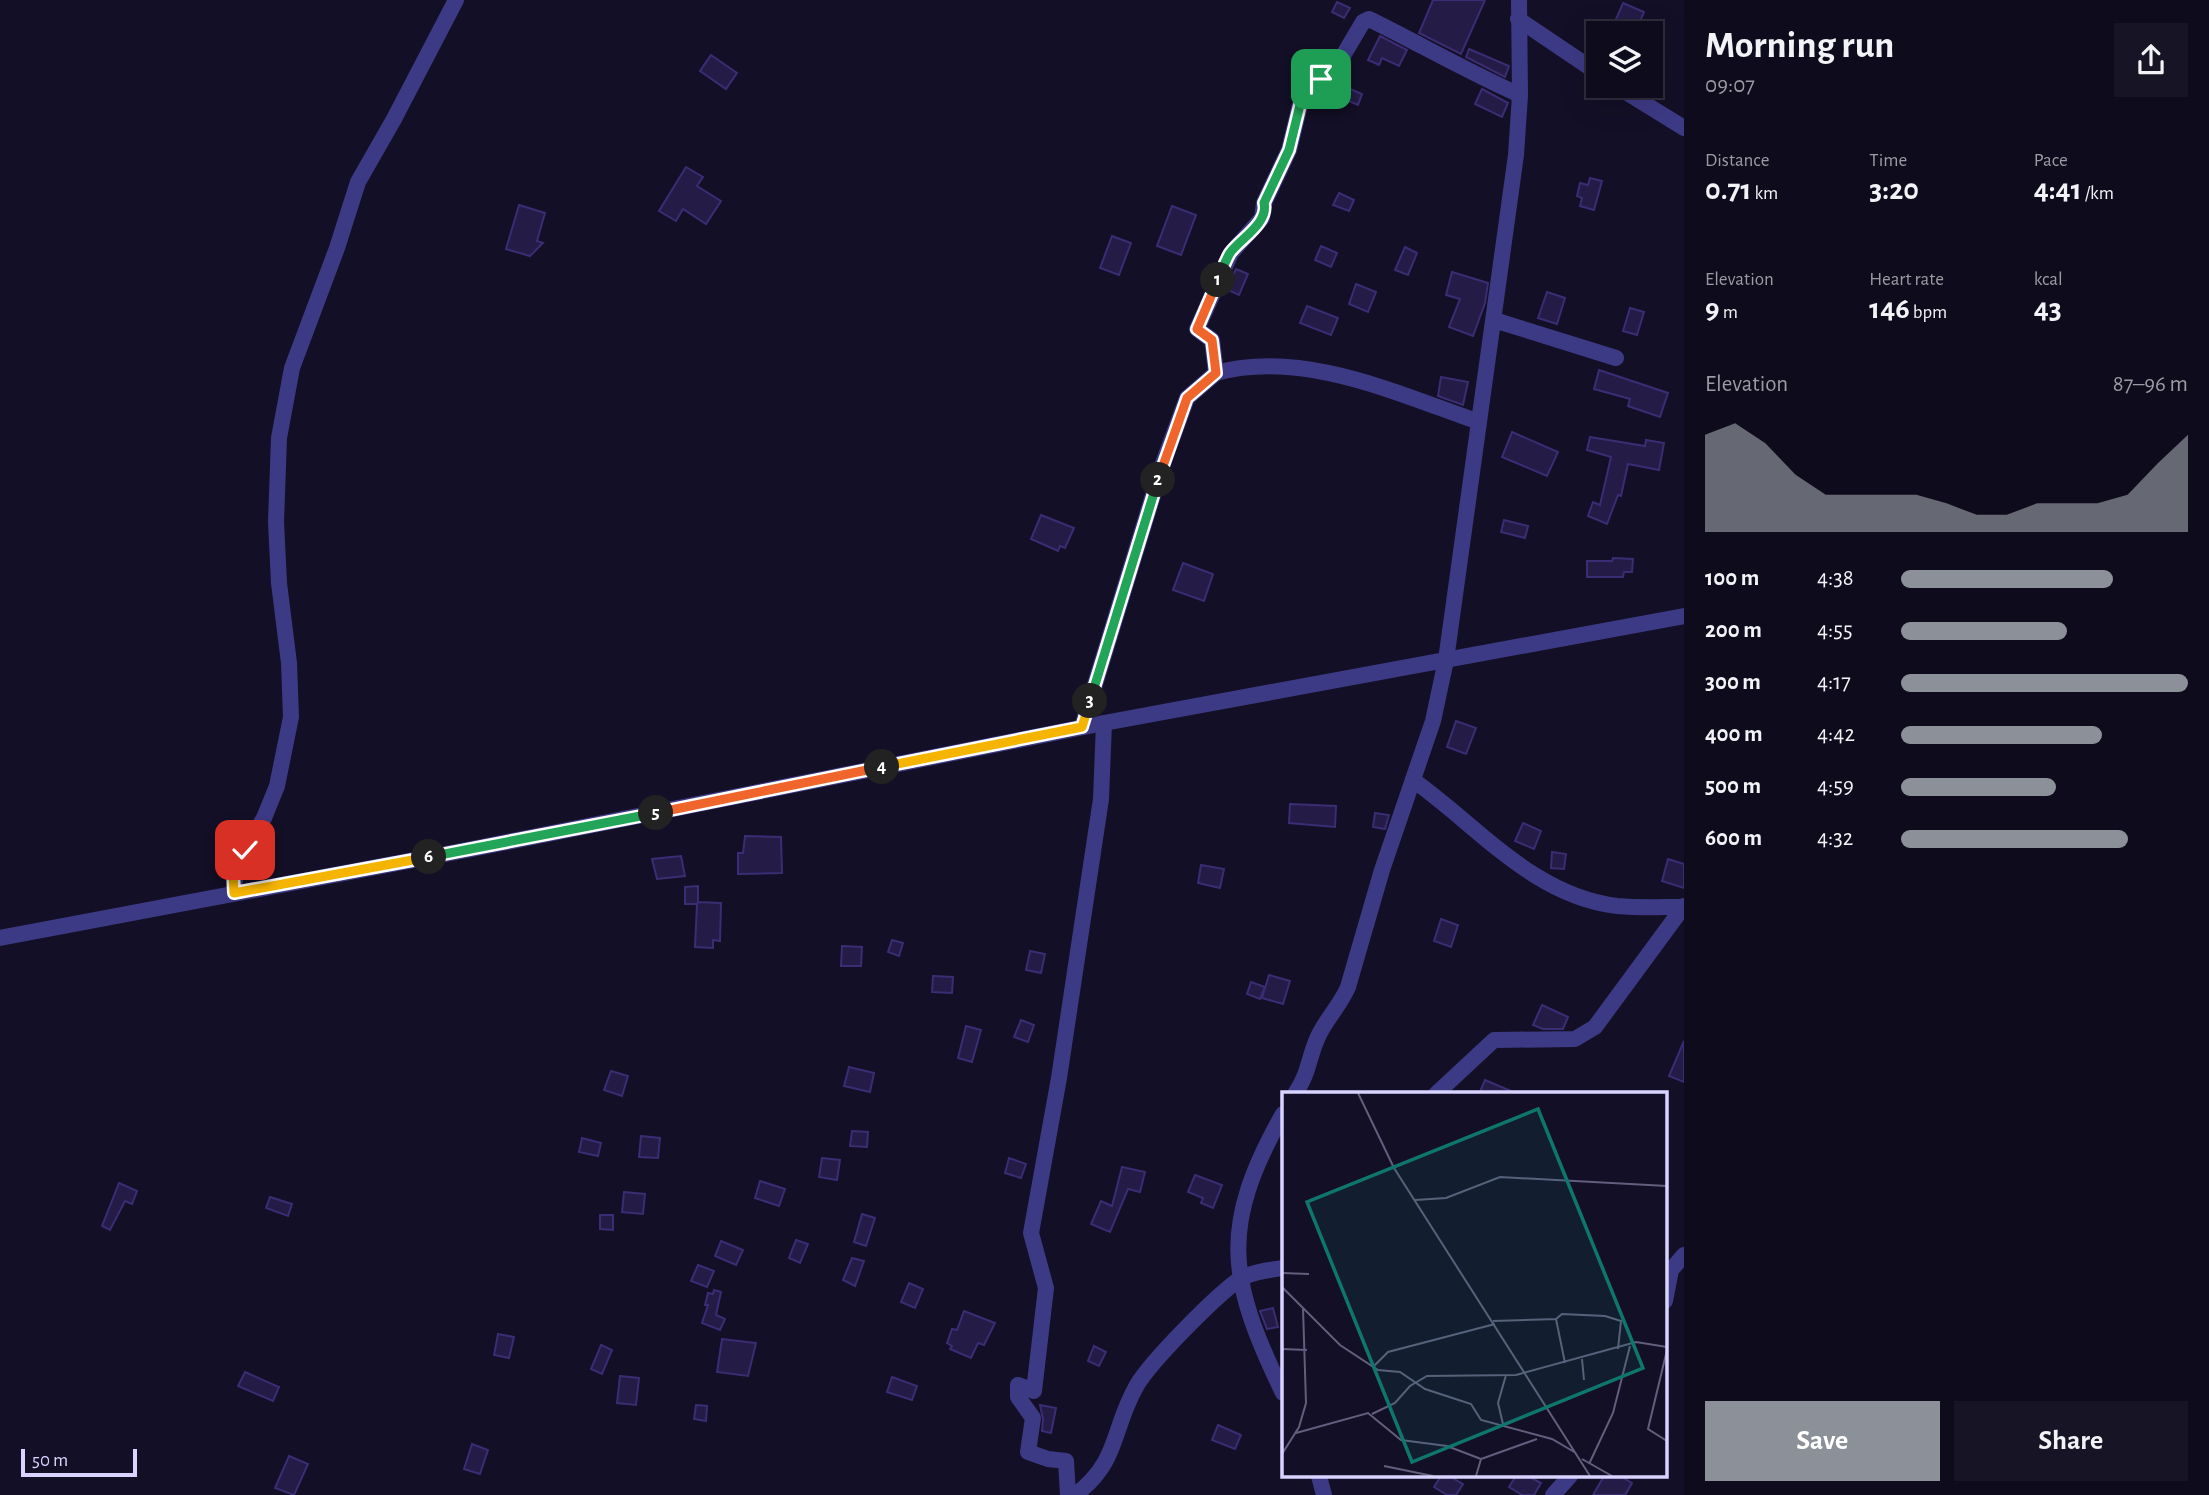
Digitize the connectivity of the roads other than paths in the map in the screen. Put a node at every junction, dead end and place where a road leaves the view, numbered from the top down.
1 (456, 0) edge
2 (1519, 0) edge
3 (1518, 19) junction
4 (1586, 65) edge
5 (1520, 95) junction
6 (1635, 98) edge
7 (1684, 128) edge
8 (1494, 320) junction
9 (1616, 358) dead end
10 (1216, 373) junction
11 (1479, 422) junction
12 (1684, 616) edge
13 (1446, 660) junction
14 (1104, 723) junction
15 (1082, 727) junction
16 (1413, 780) junction
17 (234, 893) junction
18 (1683, 907) edge
19 (0, 938) edge
20 (1296, 1092) edge
21 (1438, 1092) edge
22 (1282, 1116) edge
23 (1684, 1255) edge
24 (1282, 1268) edge
25 (1238, 1280) junction
26 (1666, 1295) edge
27 (1282, 1391) edge
28 (1320, 1478) edge
29 (1568, 1478) edge
30 (1068, 1495) edge
31 (1075, 1495) edge
32 (1324, 1495) edge
33 (1553, 1495) edge

1 - 17 street
2 - 3 street
3 - 4 street
3 - 5 street
5 - 8 street
5 - 10 street
6 - 7 street
8 - 9 street
8 - 11 street
10 - 11 street
10 - 15 street
11 - 13 street
12 - 13 street
13 - 14 street
13 - 16 street
14 - 15 street
14 - 30 street
15 - 17 street
16 - 18 street
16 - 20 street
17 - 19 street
18 - 21 street
22 - 25 street
23 - 26 street
24 - 25 street
25 - 27 street
25 - 31 street
28 - 32 street
29 - 33 street

